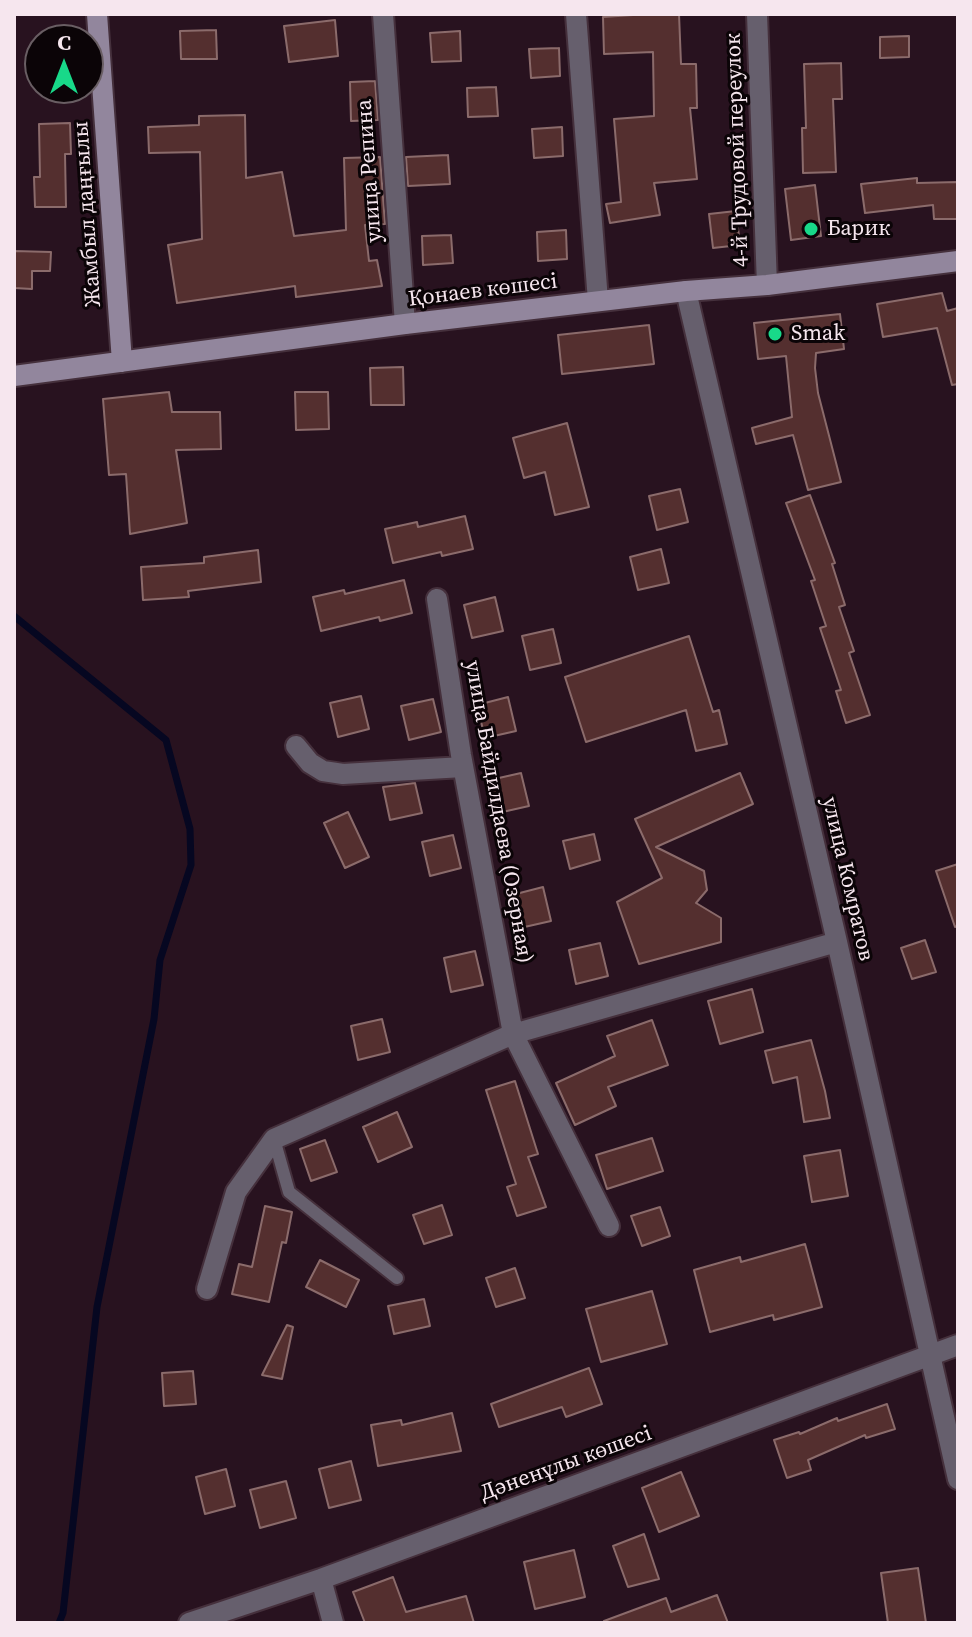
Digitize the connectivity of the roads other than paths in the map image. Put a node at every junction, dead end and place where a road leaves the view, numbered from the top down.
1 (97, 14) edge
2 (383, 14) edge
3 (576, 14) edge
4 (757, 14) edge
5 (958, 261) edge
6 (767, 285) junction
7 (686, 291) junction
8 (598, 301) junction
9 (405, 324) junction
10 (122, 362) junction
11 (14, 376) edge
12 (437, 599) dead end
13 (296, 746) dead end
14 (463, 767) junction
15 (837, 942) junction
16 (513, 1034) junction
17 (274, 1139) junction
18 (609, 1226) dead end
19 (397, 1278) dead end
20 (207, 1289) dead end
21 (958, 1345) edge
22 (928, 1356) junction
23 (958, 1479) edge
24 (321, 1579) junction
25 (189, 1623) edge
26 (333, 1623) edge

1 - 10 main road, Жамбыл даңғылы
2 - 9 street, улица Репина
3 - 8 street
4 - 6 street, 4-й Трудовой переулок
5 - 6 main road, Қонаев көшесі
6 - 7 main road, Қонаев көшесі
7 - 8 main road, Қонаев көшесі
7 - 15 street, улица Комратов
8 - 9 main road, Қонаев көшесі
9 - 10 main road, Қонаев көшесі
10 - 11 main road, Қонаев көшесі
12 - 14 street, улица Байдилдаева (Озерная)
13 - 14 street
14 - 16 street, улица Байдилдаева (Озерная)
15 - 16 street
15 - 22 street, улица Комратов
16 - 17 street
16 - 18 street, улица Байдилдаева (Озерная)
17 - 19 lane
17 - 20 street
21 - 22 street, Дәненұлы көшесі
22 - 23 street, улица Комратов
22 - 24 street, Дәненұлы көшесі
24 - 25 street, Дәненұлы көшесі
24 - 26 street

